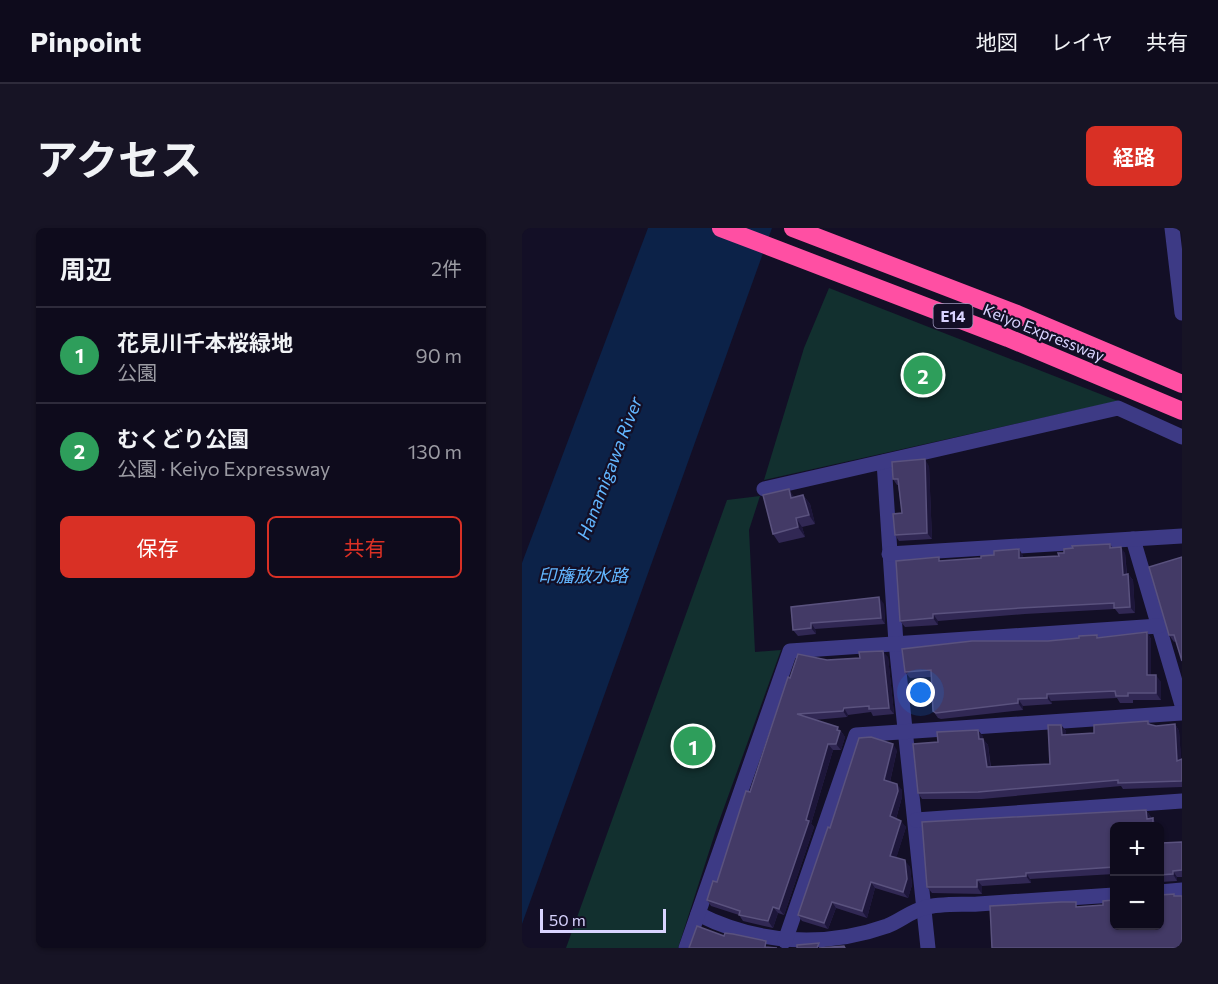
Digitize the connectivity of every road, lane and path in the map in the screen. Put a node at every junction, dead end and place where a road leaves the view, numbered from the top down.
1 (721, 228) edge
2 (793, 228) edge
3 (1172, 228) edge
4 (1182, 313) edge
5 (1182, 384) edge
6 (1182, 411) edge
7 (1182, 437) edge
8 (884, 462) junction
9 (764, 489) dead end
10 (1182, 536) edge
11 (1133, 539) junction
12 (889, 554) junction
13 (1158, 626) junction
14 (896, 643) junction
15 (1182, 705) edge
16 (1182, 713) edge
17 (905, 731) junction
18 (1182, 801) edge
19 (916, 820) junction
20 (1182, 890) edge
21 (1164, 892) edge
22 (1110, 895) edge
23 (924, 908) junction
24 (698, 914) junction
25 (785, 941) junction
26 (686, 948) edge
27 (928, 948) edge

1 - 6 highway, Keiyo Expressway / E14
2 - 5 highway, Keiyo Expressway / E14
3 - 4 street
7 - 8 street
8 - 9 street
8 - 12 street
10 - 11 street
11 - 12 street
11 - 13 street
12 - 14 street
13 - 14 street
13 - 15 street
14 - 17 street
14 - 24 street
16 - 17 street
17 - 19 street
17 - 25 street
18 - 19 street
19 - 23 street
20 - 21 street
22 - 23 street
23 - 25 street
23 - 27 street
24 - 25 street
24 - 26 street

